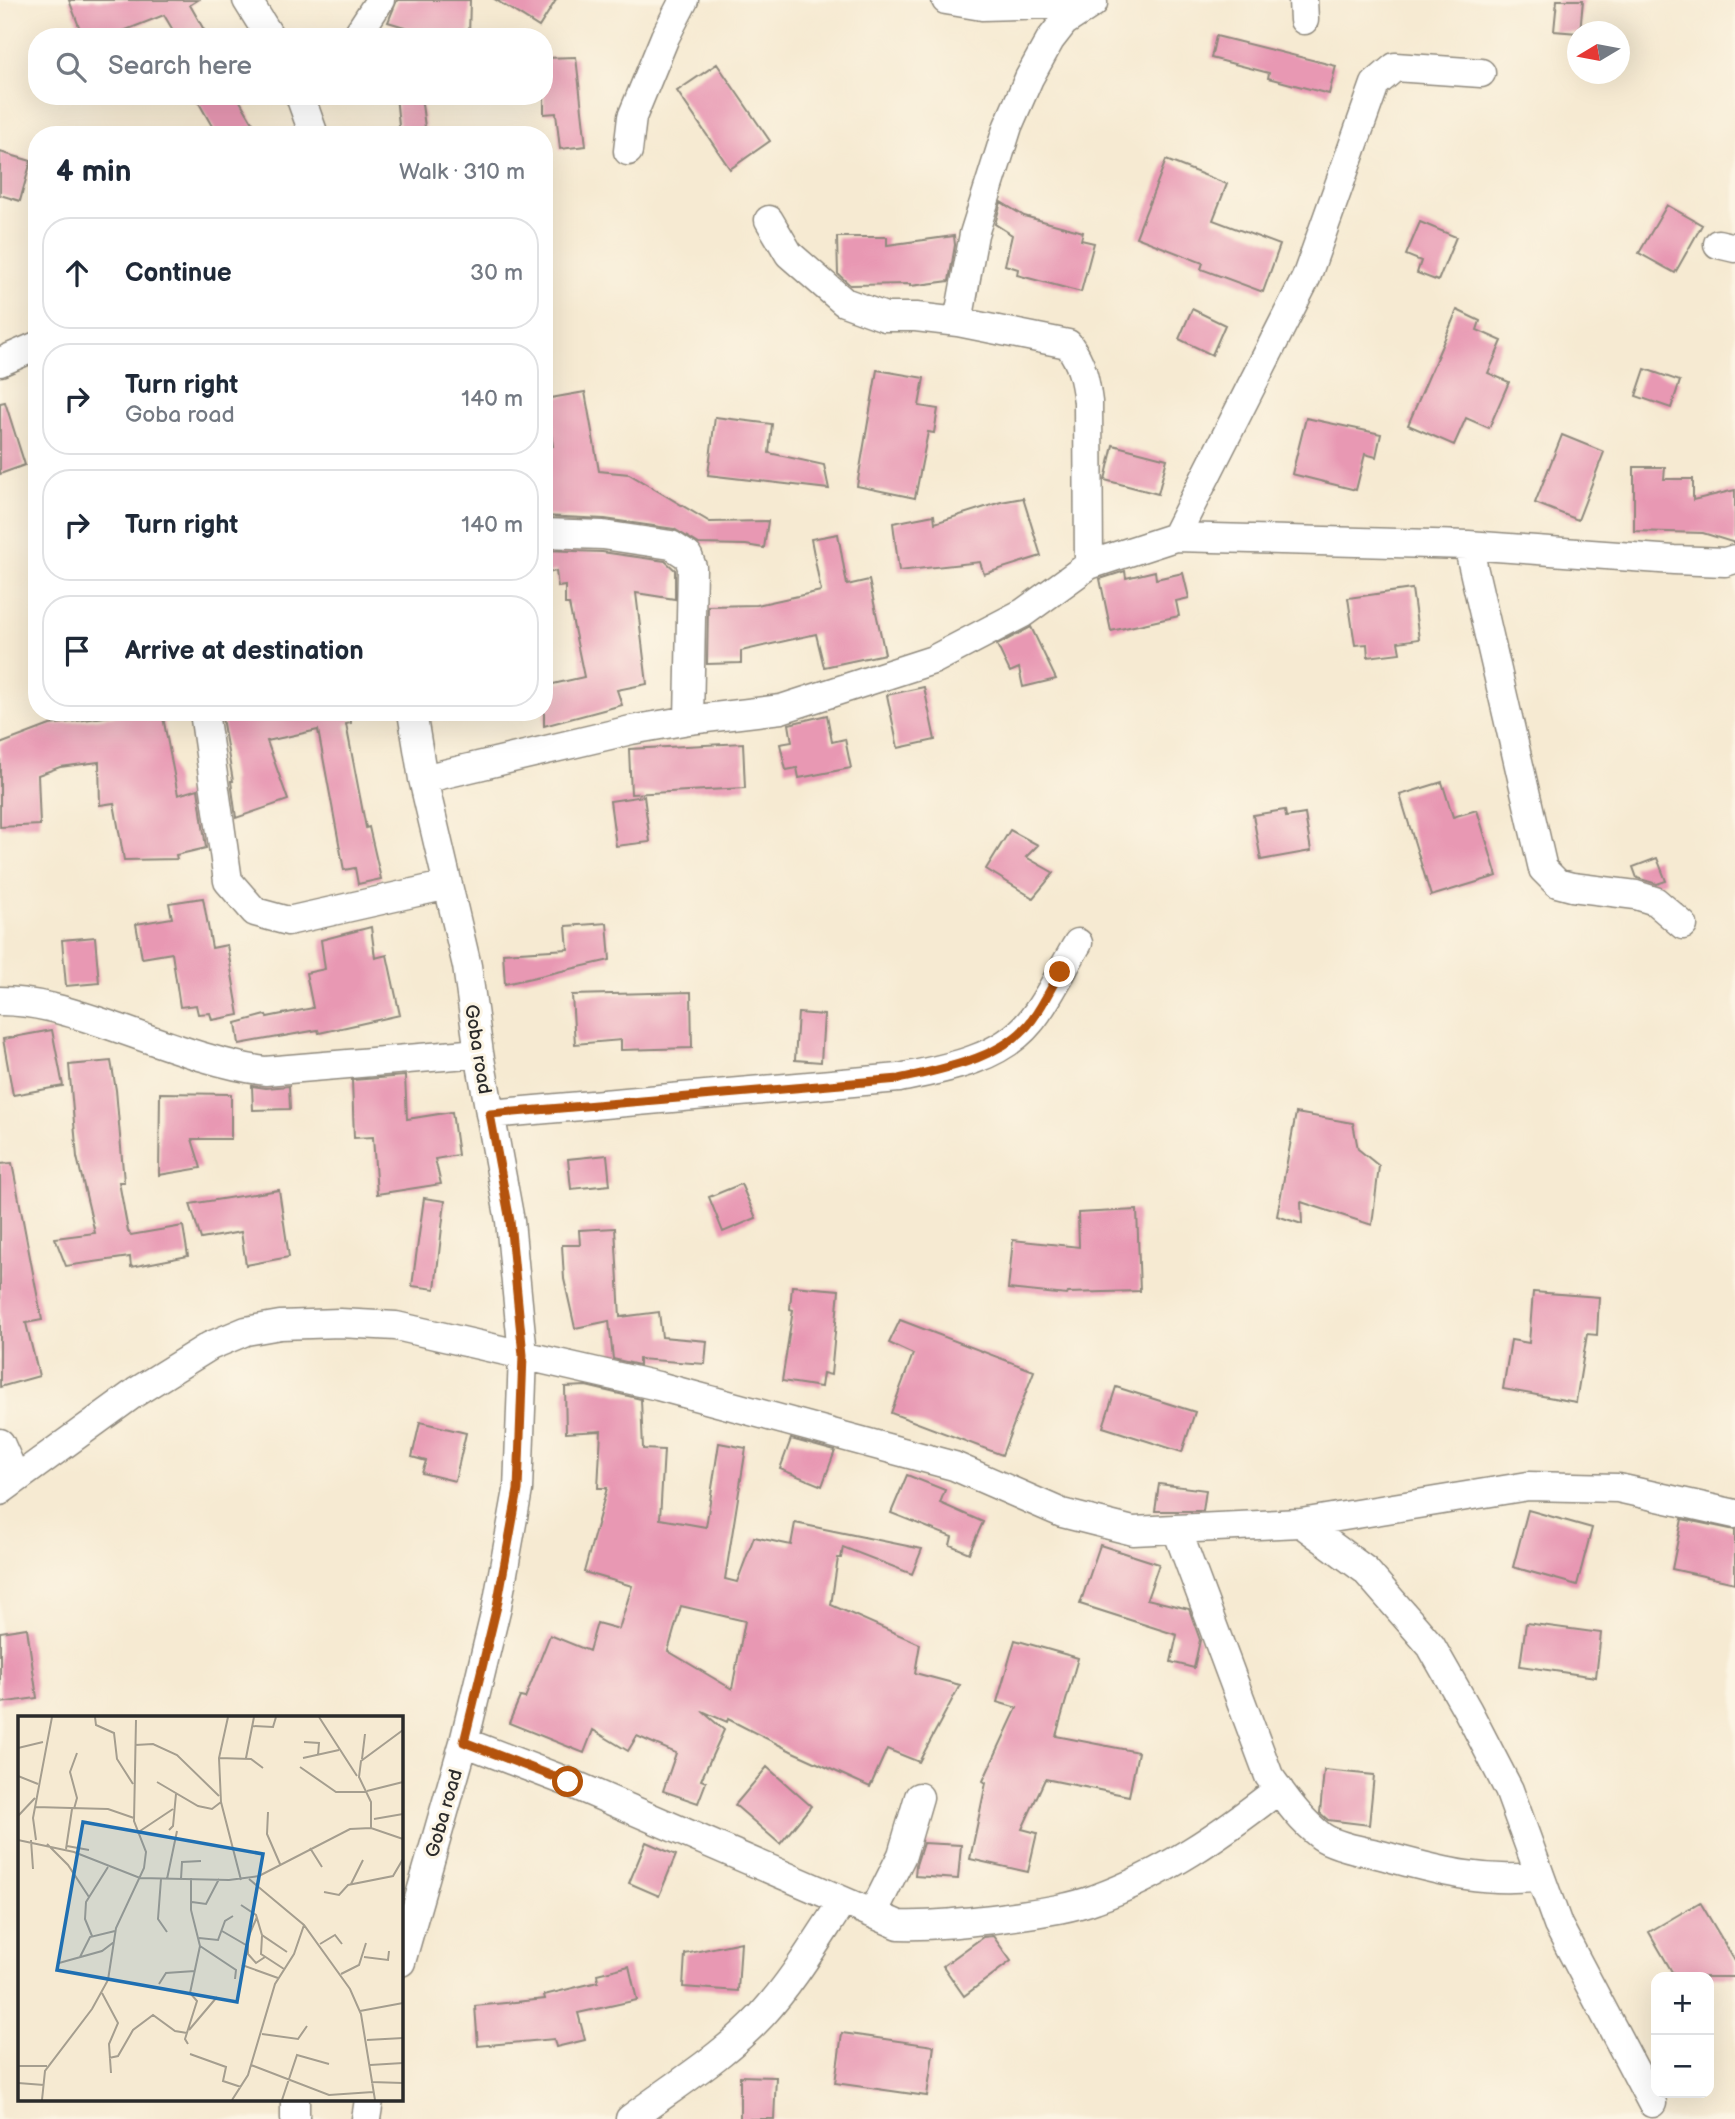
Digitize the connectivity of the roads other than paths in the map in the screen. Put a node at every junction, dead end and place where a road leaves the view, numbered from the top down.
1 (247, 0) edge
2 (380, 0) edge
3 (684, 0) edge
4 (946, 0) edge
5 (1098, 2) edge
6 (264, 28) edge
7 (362, 28) edge
8 (1481, 73) dead end
9 (628, 151) dead end
10 (769, 220) dead end
11 (958, 322) junction
12 (28, 350) edge
13 (0, 362) edge
14 (553, 533) edge
15 (1175, 537) junction
16 (1468, 545) junction
17 (1735, 559) edge
18 (1089, 565) junction
19 (689, 720) junction
20 (205, 721) edge
21 (413, 721) edge
22 (423, 779) junction
23 (448, 885) junction
24 (1682, 925) dead end
25 (1078, 943) dead end
26 (0, 1001) edge
27 (479, 1053) junction
28 (490, 1114) junction
29 (523, 1355) junction
30 (0, 1443) edge
31 (8, 1485) edge
32 (1735, 1514) edge
33 (1301, 1523) junction
34 (1177, 1530) junction
35 (464, 1742) junction
36 (1279, 1790) junction
37 (919, 1797) dead end
38 (1540, 1876) junction
39 (843, 1901) junction
40 (873, 1913) junction
41 (402, 1959) edge
42 (1652, 2103) dead end
43 (630, 2119) edge

1 - 6 street
2 - 7 street
3 - 9 street
4 - 5 street
5 - 11 street
8 - 15 street
10 - 11 street
11 - 18 street
12 - 13 street
14 - 19 street
15 - 16 street
15 - 18 street
16 - 17 street
16 - 24 street
18 - 19 street
19 - 22 street
20 - 23 street
21 - 22 street, Goba road
22 - 23 street, Goba road
23 - 27 street, Goba road
25 - 28 street
26 - 27 street
27 - 28 street, Goba road
28 - 29 street, Goba road
29 - 31 street
29 - 34 street
29 - 35 street, Goba road
30 - 31 street
32 - 33 street
33 - 34 street
33 - 38 street
34 - 36 street
35 - 39 street
35 - 41 street, Goba road
36 - 38 street
36 - 40 street
37 - 40 street
38 - 42 street
39 - 40 street
39 - 43 street

